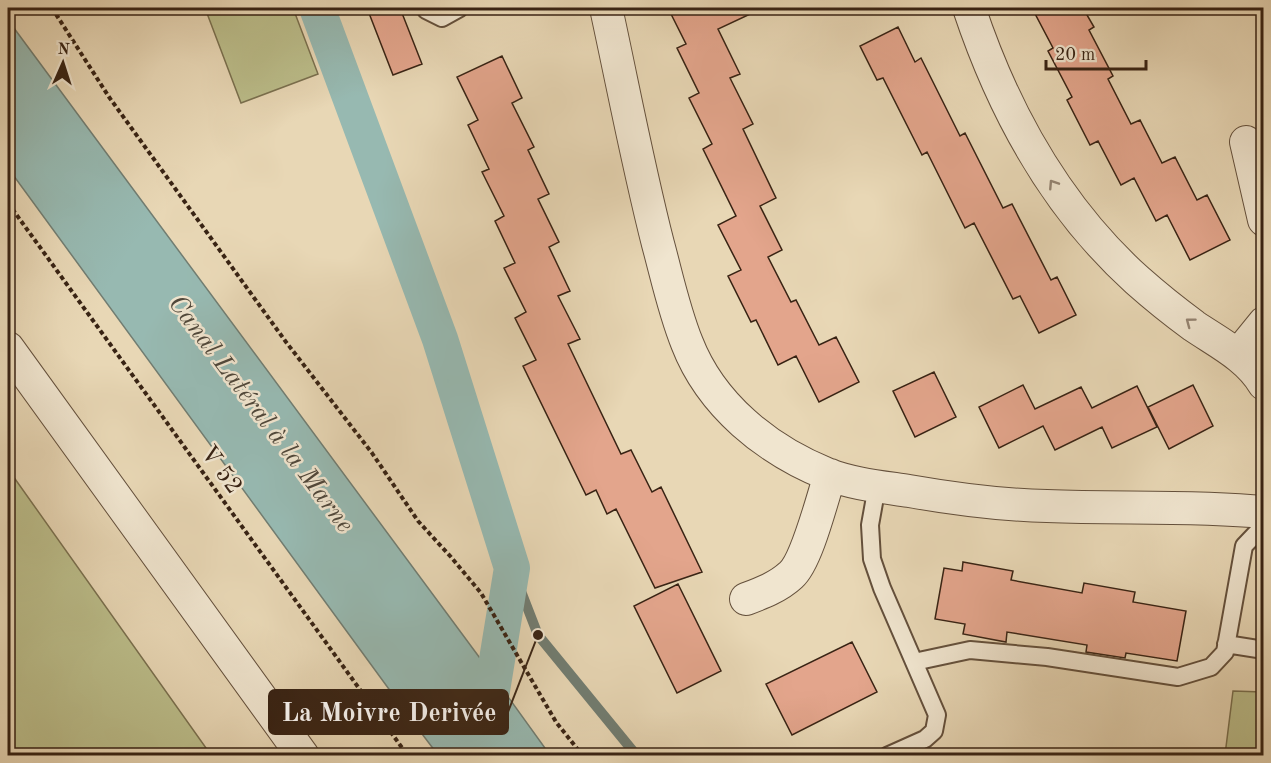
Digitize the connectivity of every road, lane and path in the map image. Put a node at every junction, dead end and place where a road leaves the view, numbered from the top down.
1 (52, 8) edge
2 (425, 8) edge
3 (460, 8) edge
4 (606, 8) edge
5 (969, 8) edge
6 (1246, 142) dead end
7 (8, 203) edge
8 (1263, 220) edge
9 (1263, 323) edge
10 (8, 348) edge
11 (1238, 355) junction
12 (1263, 384) edge
13 (830, 475) junction
14 (877, 486) junction
15 (1263, 512) edge
16 (1263, 525) edge
17 (746, 599) dead end
18 (1226, 644) junction
19 (1263, 650) edge
20 (914, 662) junction
21 (303, 756) edge
22 (408, 756) edge
23 (583, 756) edge
24 (887, 756) edge

1 - 23 path
2 - 3 lane
4 - 13 street
11 -> 5 street
6 - 8 street
7 - 22 path, V 52
9 - 11 street
10 - 21 street
11 - 12 street
13 - 14 street
13 - 17 street
14 - 15 street
14 - 20 lane
16 - 18 lane
18 - 19 lane
18 - 20 lane
20 - 24 lane

